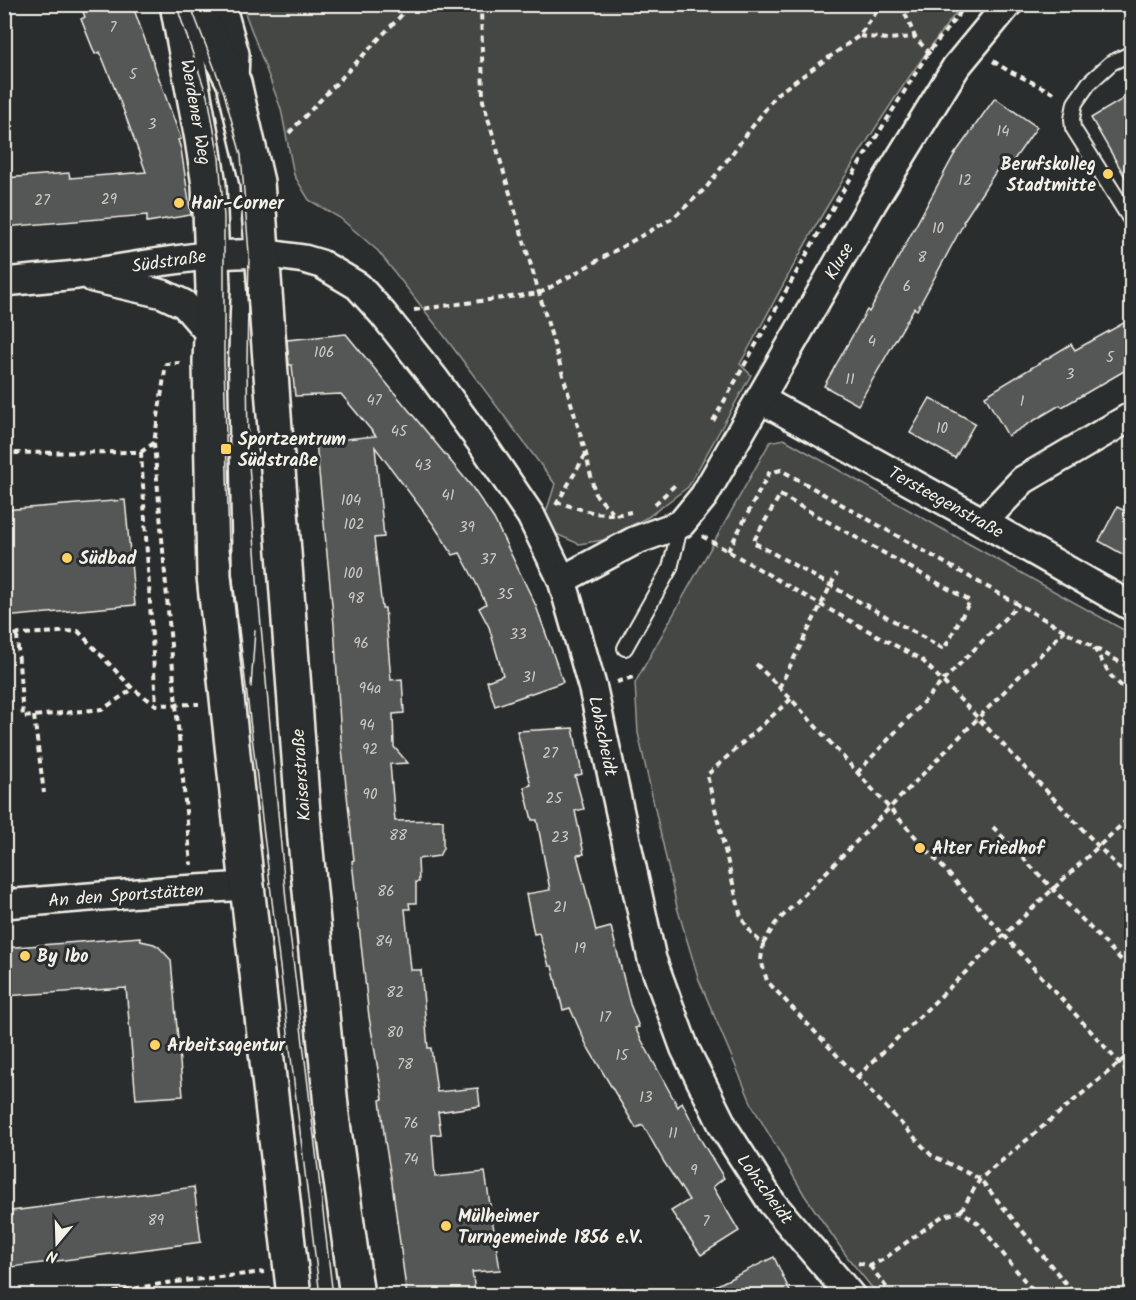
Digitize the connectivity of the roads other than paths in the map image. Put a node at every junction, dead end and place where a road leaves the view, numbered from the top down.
1 (177, 4) edge
2 (193, 4) edge
3 (221, 4) edge
4 (1008, 4) edge
5 (1131, 53) edge
6 (234, 83) junction
7 (1131, 222) edge
8 (262, 253) junction
9 (212, 255) junction
10 (77, 275) junction
11 (4, 282) edge
12 (210, 348) junction
13 (760, 399) junction
14 (1131, 417) edge
15 (983, 522) junction
16 (681, 525) junction
17 (562, 580) junction
18 (1131, 607) edge
19 (625, 648) dead end
20 (247, 886) junction
21 (4, 904) edge
22 (293, 1283) edge
23 (357, 1296) edge
24 (851, 1296) edge

1 - 9 main road, Werdener Weg
2 - 6 main road, Werdener Weg
3 - 6 street
4 - 13 street, Kluse
5 - 7 lane
6 - 8 main road, Werdener Weg
8 - 9 street, Südstraße
8 - 17 street, Lohscheidt
8 - 23 main road, Kaiserstraße
9 - 10 street, Südstraße
9 - 12 main road
10 - 11 street, Südstraße
10 - 12 street, Südstraße
12 - 20 main road
13 - 15 street, Tersteegenstraße
13 - 16 street, Kluse
14 - 15 street
15 - 18 street, Tersteegenstraße
16 - 17 street
16 - 19 lane, Kluse
17 - 24 street, Lohscheidt
20 - 21 street, An den Sportstätten
20 - 22 main road

